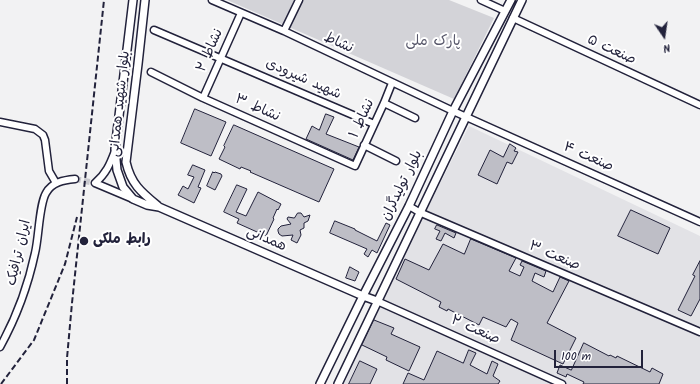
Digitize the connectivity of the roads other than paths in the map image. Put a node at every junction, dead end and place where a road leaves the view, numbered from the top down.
1 (133, 0) edge
2 (145, 0) edge
3 (212, 0) edge
4 (299, 0) edge
5 (481, 0) edge
6 (511, 0) edge
7 (522, 0) edge
8 (505, 11) junction
9 (241, 13) junction
10 (513, 18) junction
11 (154, 30) dead end
12 (284, 31) junction
13 (222, 58) junction
14 (151, 72) dead end
15 (124, 80) junction
16 (136, 82) junction
17 (392, 82) junction
18 (203, 98) junction
19 (384, 103) junction
20 (700, 105) edge
21 (453, 111) junction
22 (466, 116) junction
23 (416, 118) dead end
24 (0, 122) edge
25 (374, 124) junction
26 (364, 145) junction
27 (116, 150) junction
28 (396, 161) dead end
29 (355, 166) joint
30 (76, 179) tunnel mouth
31 (56, 183) junction
32 (133, 199) junction
33 (409, 206) junction
34 (159, 207) junction
35 (419, 212) junction
36 (700, 222) edge
37 (363, 296) junction
38 (377, 301) junction
39 (700, 332) edge
40 (0, 347) edge
41 (320, 384) edge
42 (338, 384) edge
43 (562, 384) edge

1 - 15 main road, بلوار شهید همدانی
2 - 16 main road, بلوار شهید همدانی
3 - 9 street, نشاط
4 - 12 street
5 - 8 street
6 - 8 main road, بلوار تولیدگران
7 - 10 main road, بلوار تولیدگران
8 - 21 main road, بلوار تولیدگران
9 - 12 street, نشاط
9 - 13 street, نشاط ۲
10 - 20 street, صنعت ۵
10 - 22 main road, بلوار تولیدگران
11 - 13 street, شهید شیرودی
12 - 17 street, نشاط
13 - 18 street, نشاط ۲
13 - 25 street, شهید شیرودی
14 - 18 street, نشاط ۳
15 - 16 main road
15 - 27 main road, بلوار شهید همدانی
16 - 34 main road, بلوار شهید همدانی
17 - 19 street, نشاط ۱
17 - 21 street, نشاط
18 - 29 street, نشاط ۳
19 - 23 street
19 - 25 street, نشاط ۱
21 - 22 street, صنعت ۴
21 - 33 main road, بلوار تولیدگران
22 - 35 main road, بلوار تولیدگران
22 - 36 street, صنعت ۴
24 - 31 street
25 - 26 street, نشاط ۱
26 - 28 street
26 - 29 street, نشاط ۱
27 - 32 main road, بلوار شهید همدانی
27 - 32 street
30 - 31 street
31 - 40 street, ایران ترافیک
32 - 34 main road
33 - 35 street, صنعت ۳
33 - 37 main road, بلوار تولیدگران
34 - 37 main road, همدانی
35 - 38 main road, بلوار تولیدگران
35 - 39 street, صنعت ۳
37 - 38 main road, همدانی
37 - 41 main road, بلوار تولیدگران
38 - 42 main road, بلوار تولیدگران
38 - 43 street, صنعت ۲

